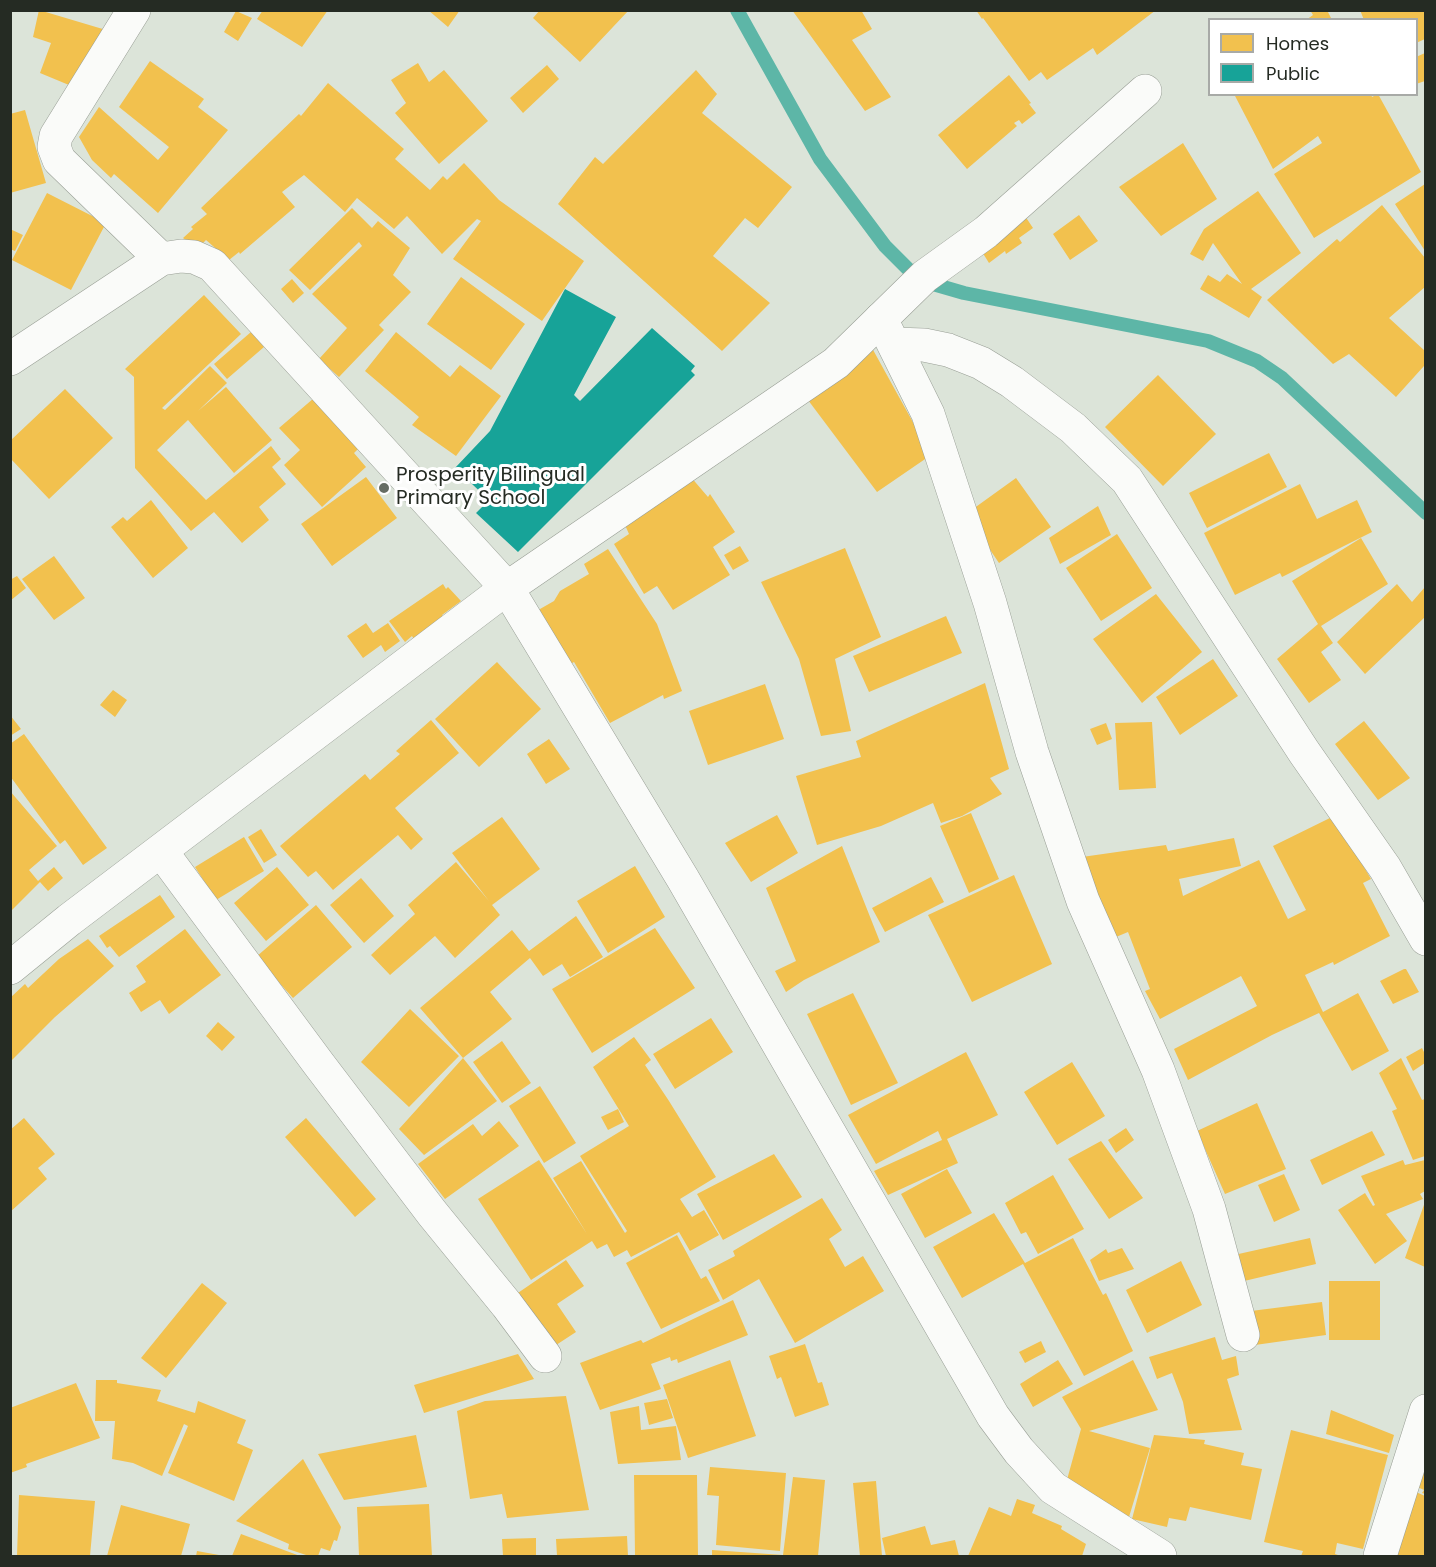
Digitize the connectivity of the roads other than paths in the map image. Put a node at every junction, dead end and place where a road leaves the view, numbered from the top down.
1 (134, 10) edge
2 (1145, 91) dead end
3 (161, 259) junction
4 (887, 332) junction
5 (10, 359) edge
6 (507, 588) junction
7 (161, 851) junction
8 (1425, 939) edge
9 (10, 968) edge
10 (1243, 1335) dead end
11 (545, 1356) dead end
12 (1425, 1412) edge
13 (1160, 1557) edge
14 (1380, 1557) edge

1 - 3 street
2 - 4 street
3 - 5 street
3 - 6 street
4 - 6 street
4 - 8 street
4 - 10 street
6 - 7 street
6 - 13 street
7 - 9 street
7 - 11 street
12 - 14 street

